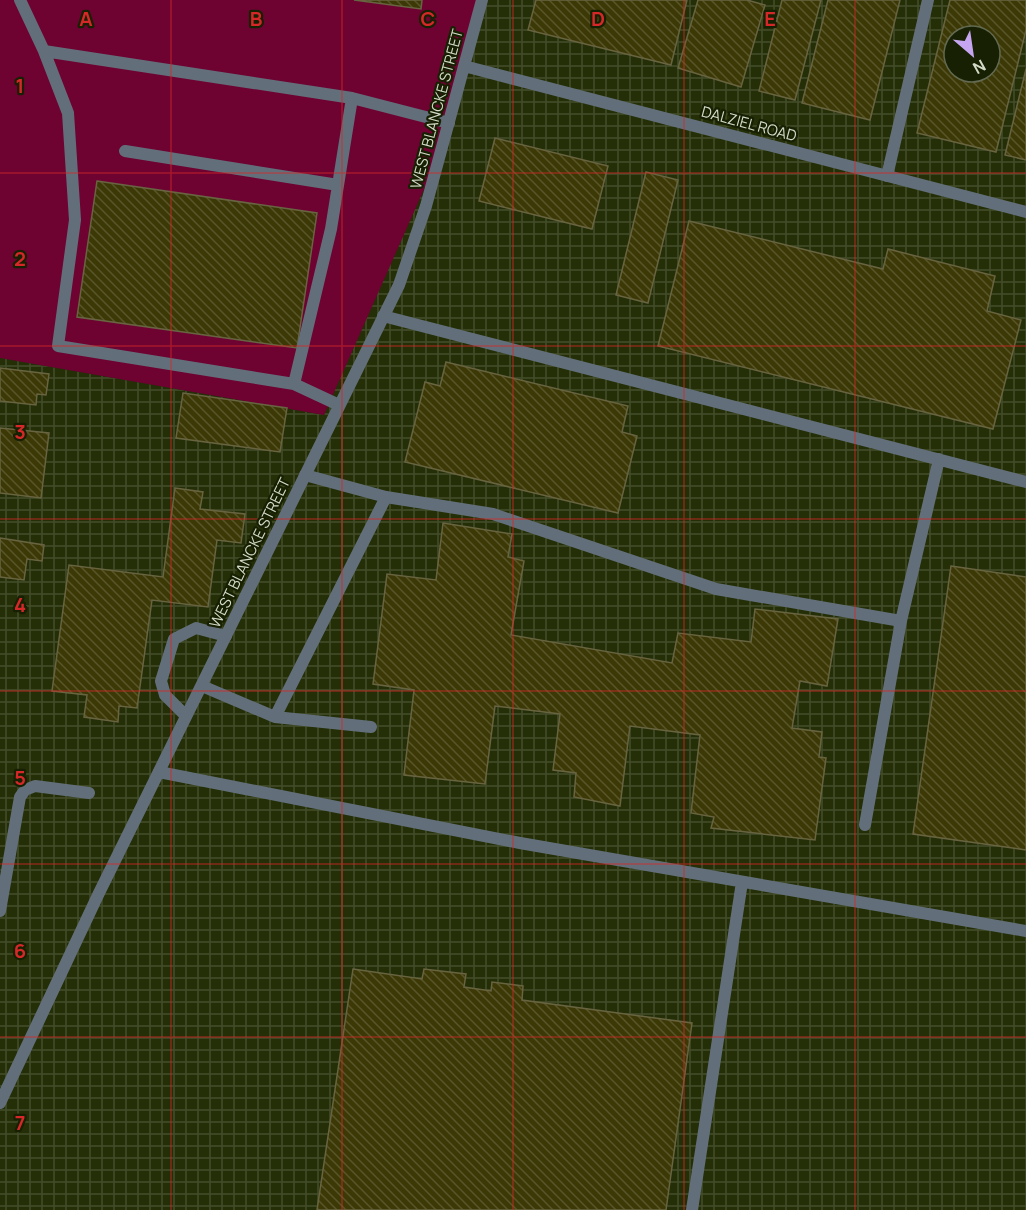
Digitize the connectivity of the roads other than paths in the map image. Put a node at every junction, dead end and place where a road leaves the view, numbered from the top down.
1 (20, 0) edge
2 (482, 0) edge
3 (928, 0) edge
4 (44, 51) junction
5 (464, 66) junction
6 (352, 98) junction
7 (449, 123) junction
8 (125, 151) dead end
9 (887, 176) junction
10 (338, 185) junction
11 (1026, 212) edge
12 (383, 316) junction
13 (294, 384) junction
14 (339, 405) junction
15 (939, 459) junction
16 (305, 475) junction
17 (1026, 482) edge
18 (386, 497) junction
19 (901, 621) junction
20 (226, 636) junction
21 (202, 686) junction
22 (186, 716) junction
23 (275, 717) junction
24 (371, 727) dead end
25 (159, 772) junction
26 (89, 794) dead end
27 (865, 825) dead end
28 (742, 882) junction
29 (0, 910) edge
30 (1026, 932) edge
31 (3, 1089) edge
32 (0, 1103) edge
33 (692, 1210) edge

1 - 4 street
2 - 5 street, WEST BLANCKE STREET
3 - 9 street
4 - 6 street
4 - 13 street
5 - 7 street, WEST BLANCKE STREET
5 - 9 street, DALZIEL ROAD
6 - 7 street
6 - 10 street
7 - 12 street, WEST BLANCKE STREET
8 - 10 street
9 - 11 street, DALZIEL ROAD
10 - 13 street
12 - 14 street, WEST BLANCKE STREET
12 - 15 street
13 - 14 street
14 - 16 street, WEST BLANCKE STREET
15 - 17 street
15 - 19 street
16 - 18 street
16 - 20 street, WEST BLANCKE STREET
18 - 19 street
18 - 23 street
19 - 27 street
20 - 21 street, WEST BLANCKE STREET
20 - 22 street
21 - 22 street, WEST BLANCKE STREET
21 - 23 street
22 - 25 street, WEST BLANCKE STREET
23 - 24 street
25 - 28 street
25 - 31 street, WEST BLANCKE STREET
26 - 29 street
28 - 30 street
28 - 33 street
31 - 32 street, WEST BLANCKE STREET

